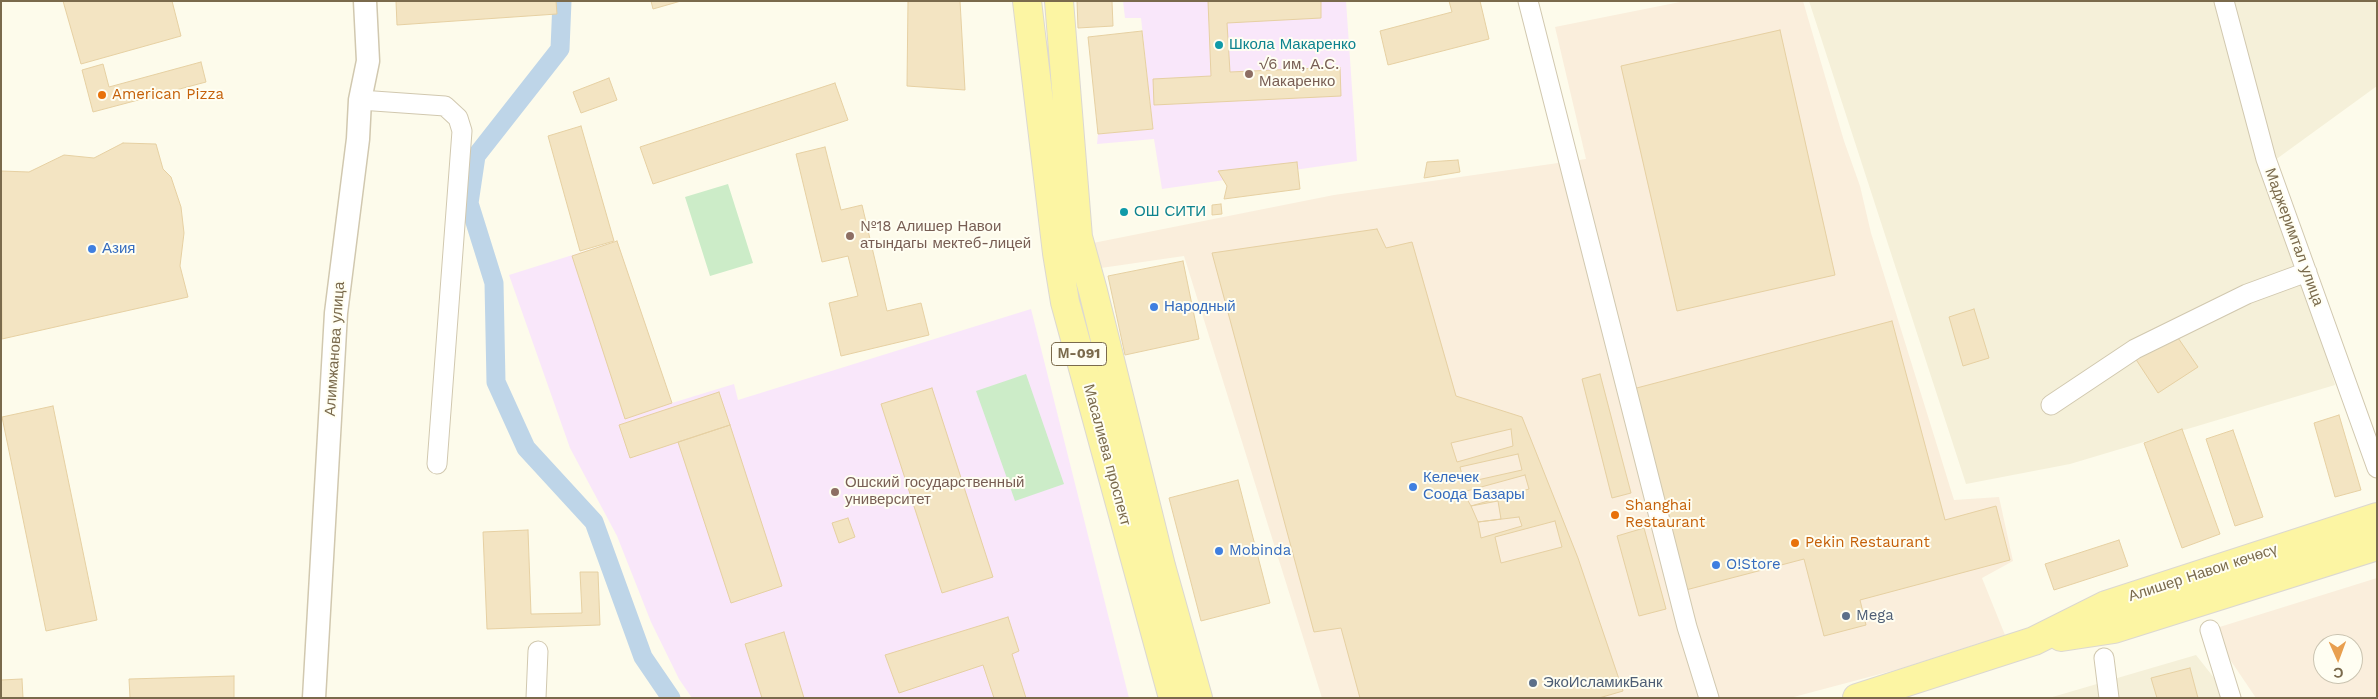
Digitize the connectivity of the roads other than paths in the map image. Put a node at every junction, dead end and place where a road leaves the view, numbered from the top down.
1 (365, 1) edge
2 (1027, 1) edge
3 (1059, 1) edge
4 (1528, 1) edge
5 (2224, 1) edge
6 (360, 100) junction
7 (2307, 272) junction
8 (2051, 405) dead end
9 (436, 464) dead end
10 (2377, 468) edge
11 (2377, 517) edge
12 (2377, 546) edge
13 (2210, 630) dead end
14 (2034, 641) junction
15 (538, 652) dead end
16 (2104, 658) dead end
17 (314, 698) edge
18 (536, 698) edge
19 (1173, 698) edge
20 (1198, 698) edge
21 (1709, 698) edge
22 (1857, 698) edge
23 (2109, 698) edge
24 (2231, 698) edge

1 - 6 street, Алимжанова улица
2 - 19 main road, Масалиева проспект / М-091
3 - 20 main road, Масалиева проспект / М-091
4 - 21 street
5 - 7 street, Маджеримтал улица
6 - 9 street
6 - 17 street, Алимжанова улица
7 - 8 street
7 - 10 street, Маджеримтал улица
11 - 14 main road, Алишер Навои көчөсү
12 - 14 main road, Алишер Навои көчөсү
13 - 24 street
14 - 22 main road, Алишер Навои көчөсү
15 - 18 street
16 - 23 street

